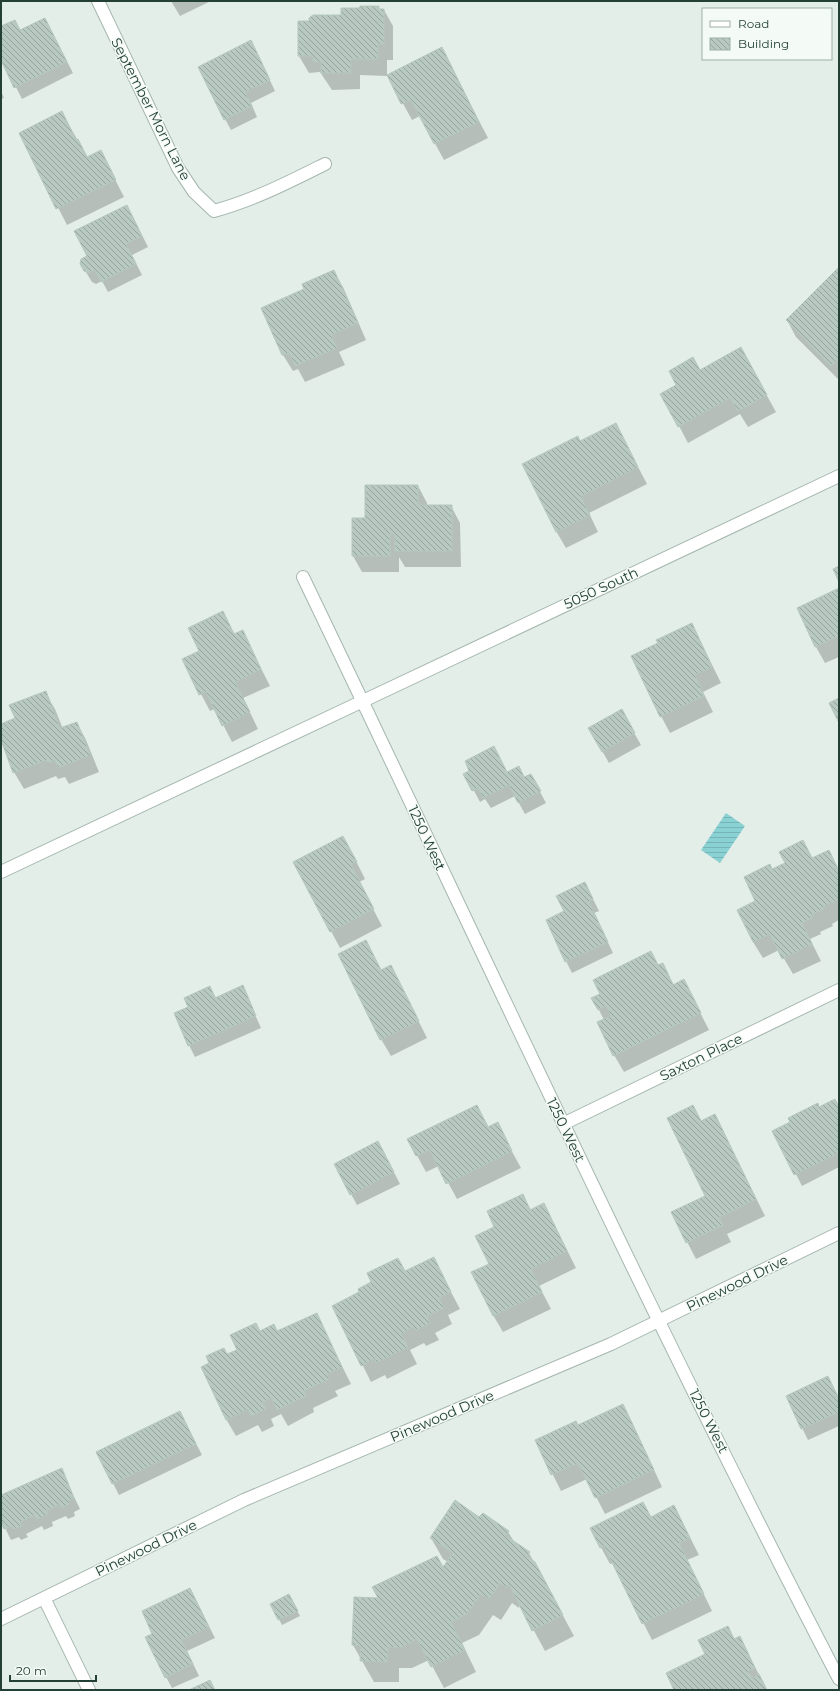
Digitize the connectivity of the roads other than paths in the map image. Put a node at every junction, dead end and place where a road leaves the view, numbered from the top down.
1 (98, 1) edge
2 (325, 164) dead end
3 (839, 476) edge
4 (303, 577) dead end
5 (363, 701) junction
6 (1, 872) edge
7 (839, 990) edge
8 (563, 1124) junction
9 (839, 1233) edge
10 (659, 1320) junction
11 (44, 1598) junction
12 (1, 1619) edge
13 (839, 1679) edge
14 (89, 1690) edge

1 - 2 street, September Morn Lane
3 - 5 street, 5050 South
4 - 5 street, 1250 West
5 - 6 street, 5050 South
5 - 8 street, 1250 West
7 - 8 street, Saxton Place
8 - 10 street, 1250 West
9 - 10 street, Pinewood Drive
10 - 11 street, Pinewood Drive
10 - 13 street, 1250 West
11 - 12 street, Pinewood Drive
11 - 14 street

